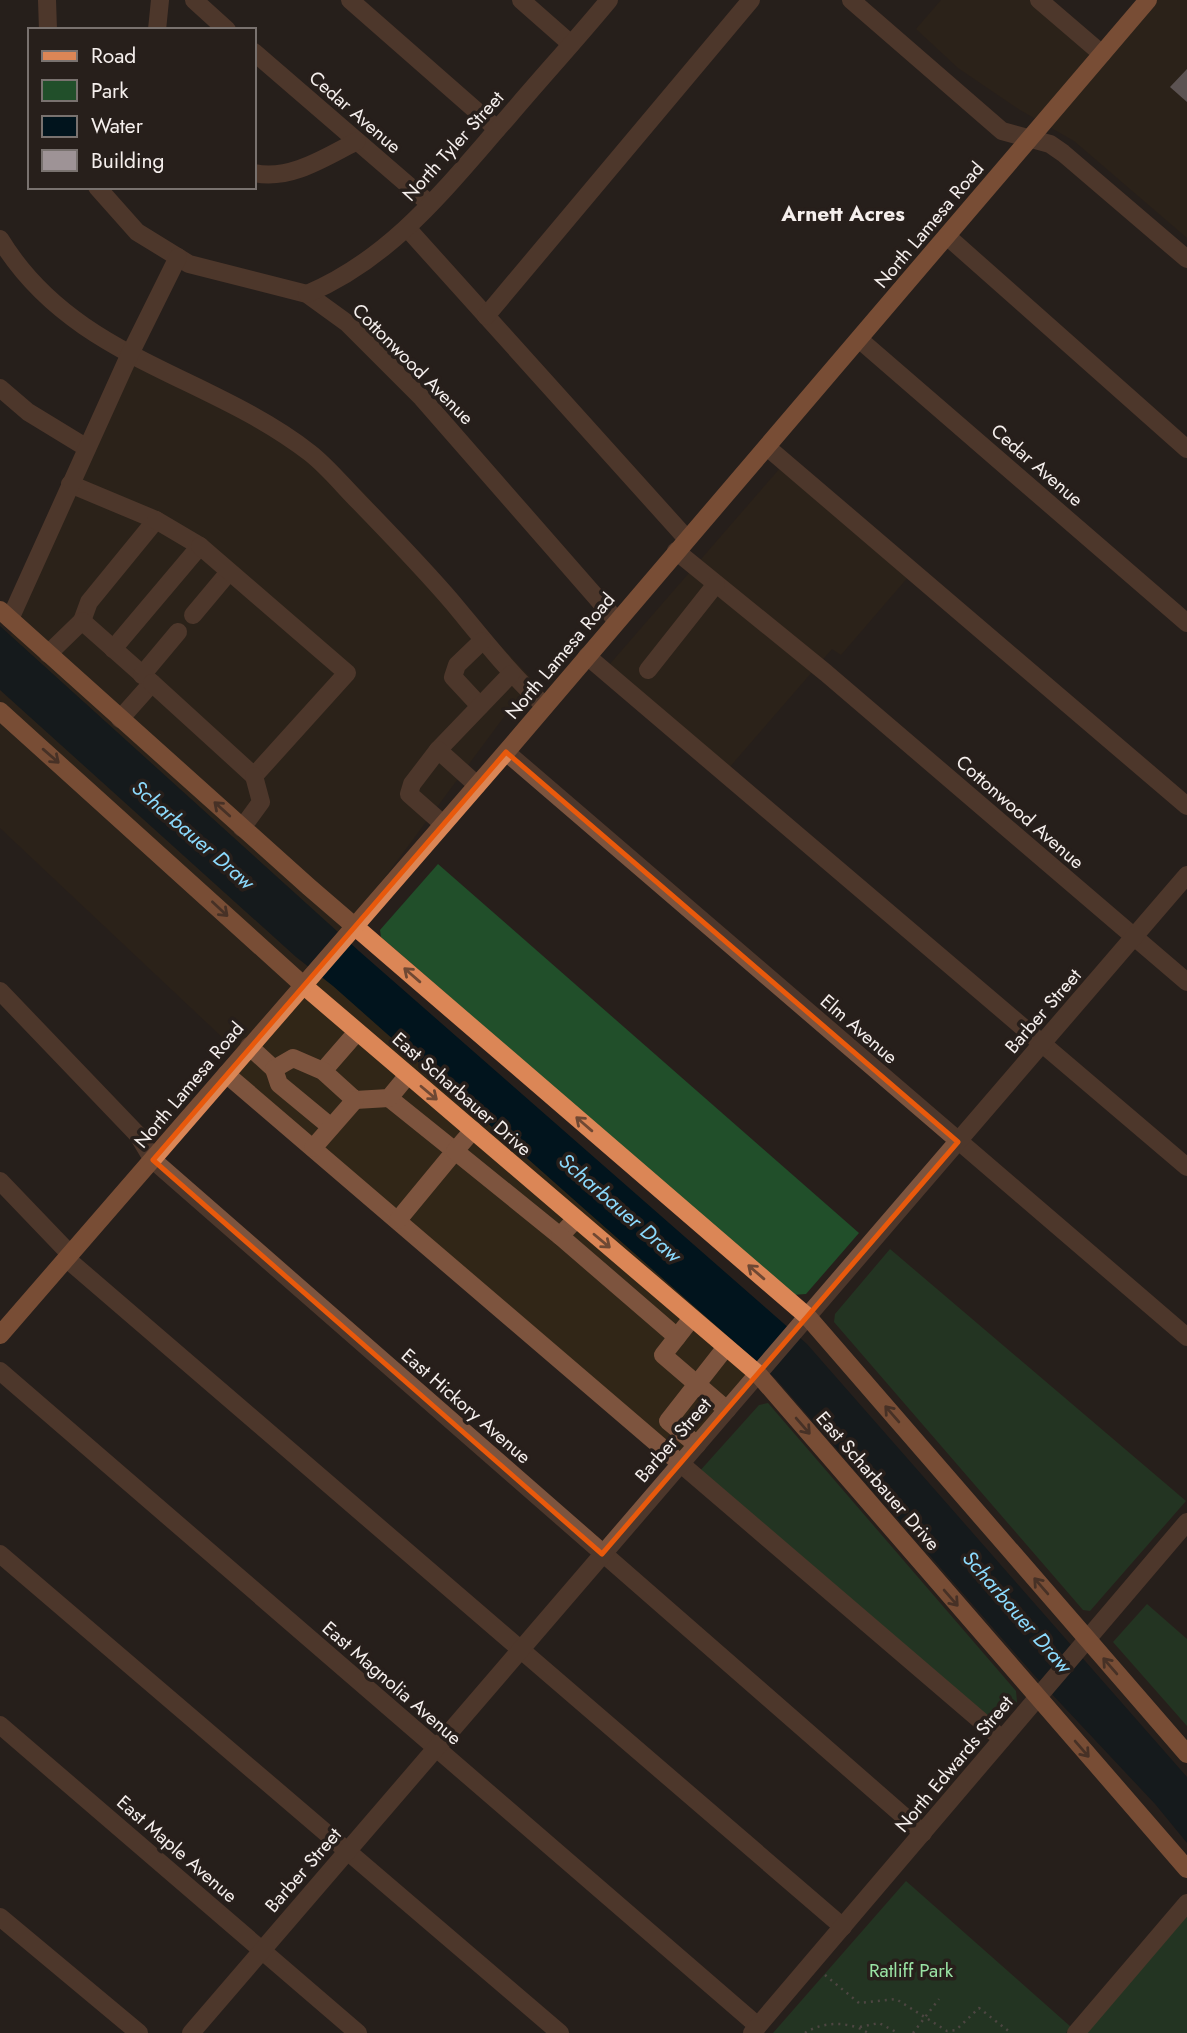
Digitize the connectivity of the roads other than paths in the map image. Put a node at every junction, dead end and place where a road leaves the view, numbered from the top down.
1 (47, 0) edge
2 (160, 0) edge
3 (194, 0) edge
4 (350, 0) edge
5 (521, 0) edge
6 (608, 0) edge
7 (751, 0) edge
8 (851, 0) edge
9 (1039, 0) edge
10 (1148, 0) edge
11 (48, 28) edge
12 (157, 28) edge
13 (225, 28) edge
14 (571, 44) junction
15 (256, 54) edge
16 (1102, 54) junction
17 (497, 129) junction
18 (357, 141) junction
19 (1029, 141) junction
20 (256, 173) edge
21 (99, 189) edge
22 (430, 204) junction
23 (407, 228) junction
24 (947, 237) junction
25 (0, 239) edge
26 (1183, 249) edge
27 (178, 257) junction
28 (307, 294) junction
29 (486, 316) junction
30 (860, 340) junction
31 (129, 356) junction
32 (0, 388) edge
33 (767, 447) junction
34 (88, 448) junction
35 (1187, 449) edge
36 (70, 484) junction
37 (156, 520) junction
38 (681, 545) junction
39 (200, 546) junction
40 (229, 572) junction
41 (716, 584) junction
42 (5, 614) edge
43 (192, 615) dead end
44 (82, 621) junction
45 (617, 621) junction
46 (1187, 623) edge
47 (178, 632) dead end
48 (482, 641) junction
49 (113, 649) junction
50 (48, 654) junction
51 (587, 656) junction
52 (648, 670) dead end
53 (510, 674) junction
54 (147, 679) junction
55 (480, 706) junction
56 (545, 706) junction
57 (0, 711) edge
58 (120, 719) junction
59 (438, 750) junction
60 (506, 752) junction
61 (254, 776) junction
62 (477, 785) junction
63 (1187, 806) edge
64 (443, 824) junction
65 (242, 828) junction
66 (1187, 875) edge
67 (353, 928) junction
68 (1134, 936) junction
69 (307, 980) junction
70 (1187, 982) edge
71 (0, 992) edge
72 (357, 1032) junction
73 (1042, 1043) junction
74 (249, 1046) junction
75 (274, 1069) junction
76 (323, 1071) junction
77 (226, 1074) junction
78 (408, 1075) junction
79 (389, 1098) junction
80 (355, 1100) junction
81 (331, 1127) junction
82 (472, 1130) junction
83 (958, 1142) junction
84 (313, 1148) junction
85 (455, 1151) junction
86 (153, 1160) junction
87 (1187, 1167) edge
88 (0, 1181) edge
89 (576, 1219) junction
90 (398, 1220) junction
91 (560, 1237) junction
92 (69, 1256) junction
93 (808, 1317) junction
94 (692, 1318) junction
95 (0, 1335) edge
96 (1187, 1337) edge
97 (677, 1338) junction
98 (726, 1347) junction
99 (0, 1371) edge
100 (758, 1374) junction
101 (696, 1384) junction
102 (727, 1410) junction
103 (697, 1445) junction
104 (680, 1464) junction
105 (1187, 1522) edge
106 (0, 1553) edge
107 (602, 1554) junction
108 (1086, 1637) junction
109 (520, 1649) junction
110 (1037, 1697) junction
111 (0, 1725) edge
112 (1002, 1739) junction
113 (435, 1748) junction
114 (1187, 1754) edge
115 (923, 1833) junction
116 (347, 1851) junction
117 (1187, 1869) edge
118 (1187, 1903) edge
119 (0, 1917) edge
120 (843, 1927) junction
121 (262, 1950) junction
122 (755, 2030) edge
123 (139, 2033) edge
124 (191, 2033) edge
125 (358, 2033) edge
126 (561, 2033) edge
127 (1076, 2033) edge

1 - 11 street
2 - 12 street
3 - 13 street
4 - 17 street
5 - 14 street
6 - 14 street, North Tyler Street
7 - 29 street
8 - 19 street
9 - 16 street
10 - 16 main road, North Lamesa Road
14 - 17 street, North Tyler Street
15 - 18 street, Cedar Avenue
16 - 19 main road, North Lamesa Road
17 - 22 street, North Tyler Street
18 - 20 street
18 - 22 street, Cedar Avenue
19 - 24 main road, North Lamesa Road
19 - 26 street
21 - 27 street, Cottonwood Avenue
22 - 23 street, North Tyler Street
23 - 28 street, North Tyler Street
23 - 29 street, Cottonwood Avenue
24 - 30 main road, North Lamesa Road
24 - 35 street
25 - 31 street
27 - 28 street, Cottonwood Avenue
27 - 31 street
28 - 45 street, Cottonwood Avenue
29 - 38 street, Cottonwood Avenue
30 - 33 main road, North Lamesa Road
30 - 46 street, Cedar Avenue
31 - 34 street
31 - 48 street
32 - 34 street
33 - 38 main road, North Lamesa Road
33 - 63 street
34 - 36 street
36 - 37 street
36 - 42 street
37 - 39 street
37 - 44 street
38 - 41 street, Cottonwood Avenue
38 - 45 main road, North Lamesa Road
39 - 40 street
39 - 49 street
40 - 43 street
40 - 61 street
41 - 52 street
41 - 68 street, Cottonwood Avenue
42 - 50 main road
44 - 49 street
44 - 50 street
45 - 51 main road, North Lamesa Road
47 - 54 street
48 - 53 street
48 - 55 street
49 - 54 street
50 - 58 main road
51 - 56 main road, North Lamesa Road
51 - 73 street
53 - 55 street
53 - 56 street
54 - 58 street
54 - 61 street
55 - 59 street
56 - 60 main road, North Lamesa Road
57 -> 69 main road, East Scharbauer Drive
65 -> 58 main road
59 - 62 street
59 - 64 street
60 - 62 main road, North Lamesa Road
60 - 83 street, Elm Avenue
61 - 65 street
62 - 64 main road, North Lamesa Road
64 - 67 main road, North Lamesa Road
65 - 67 main road
66 - 68 street, Barber Street
67 - 69 main road, North Lamesa Road
93 -> 67 main road
68 - 70 street, Cottonwood Avenue
68 - 73 street, Barber Street
69 - 72 main road, East Scharbauer Drive
69 - 74 main road, North Lamesa Road
71 - 86 street, East Hickory Avenue
72 - 76 street
72 - 78 main road, East Scharbauer Drive
73 - 83 street, Barber Street
73 - 87 street
74 - 75 street
74 - 77 main road, North Lamesa Road
75 - 76 street
75 - 81 street
76 - 80 street
77 - 84 street
77 - 86 main road, North Lamesa Road
78 - 79 street
78 -> 82 main road, East Scharbauer Drive
79 - 80 street
79 - 85 street
80 - 81 street
81 - 84 street
82 - 85 street
82 - 89 main road, East Scharbauer Drive
83 - 93 street, Barber Street
83 - 96 street, Elm Avenue
84 - 90 street
85 - 90 street
85 - 91 street
86 - 92 main road, North Lamesa Road
86 - 107 street, East Hickory Avenue
88 - 92 street
89 - 91 street
89 -> 94 main road, East Scharbauer Drive
90 - 104 street
91 - 97 street
92 - 95 main road, North Lamesa Road
92 - 109 street
93 - 100 street, Barber Street
108 -> 93 main road
94 - 97 street
94 - 98 main road, East Scharbauer Drive
97 - 101 street
98 - 100 main road, East Scharbauer Drive
98 - 101 street
99 - 113 street, East Magnolia Avenue
100 - 102 street, Barber Street
100 -> 110 main road, East Scharbauer Drive
101 - 102 street
101 - 103 street
102 - 103 street, Barber Street
103 - 104 street, Barber Street
104 - 107 street, Barber Street
104 - 112 street
105 - 108 street, North Edwards Street
106 - 116 street
107 - 109 street, Barber Street
107 - 115 street, East Hickory Avenue
108 - 110 street, North Edwards Street
114 -> 108 main road
109 - 113 street, Barber Street
109 - 120 street
110 - 112 street, North Edwards Street
110 -> 117 main road, East Scharbauer Drive
111 - 121 street, East Maple Avenue
112 - 115 street, North Edwards Street
113 - 116 street, Barber Street
113 - 122 street, East Magnolia Avenue
115 - 120 street, North Edwards Street
116 - 121 street, Barber Street
116 - 126 street
118 - 127 street
119 - 123 street
120 - 122 street, North Edwards Street
121 - 124 street, Barber Street
121 - 125 street, East Maple Avenue

